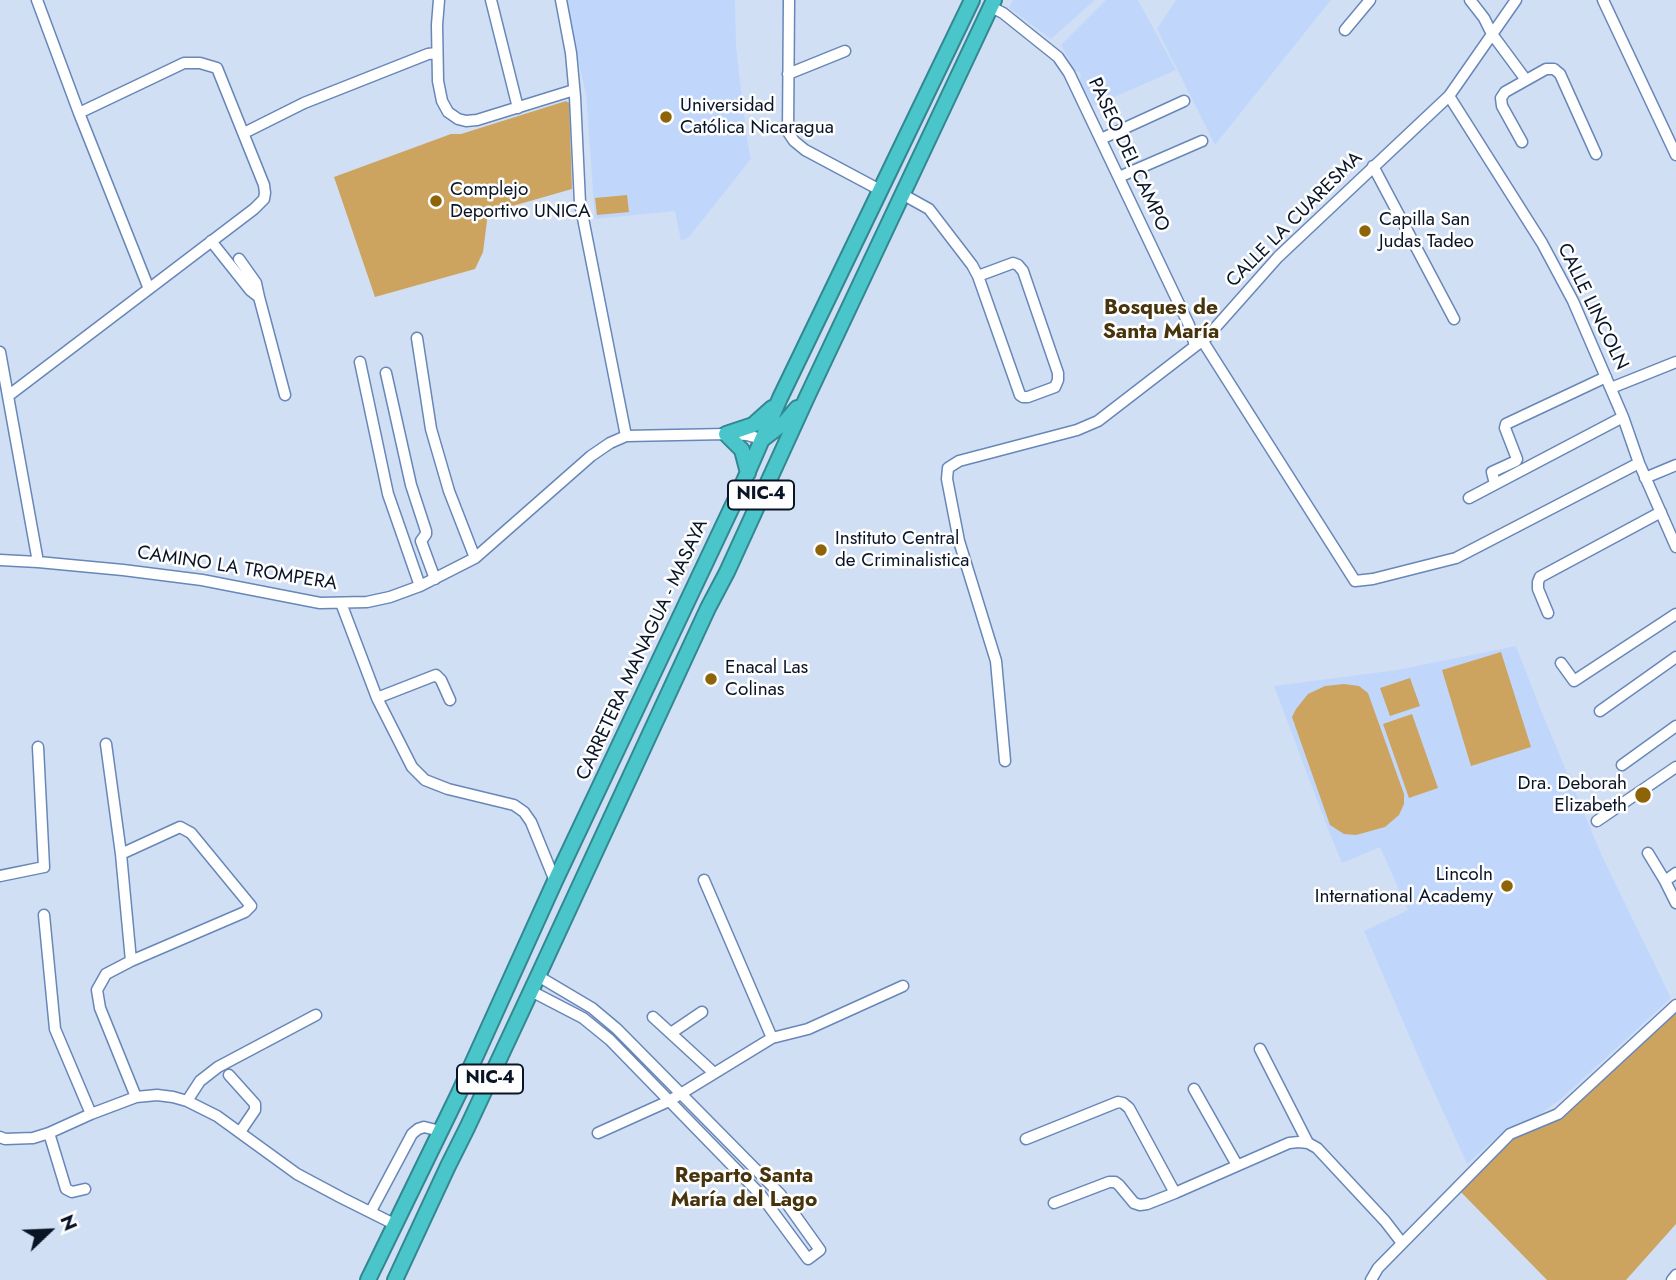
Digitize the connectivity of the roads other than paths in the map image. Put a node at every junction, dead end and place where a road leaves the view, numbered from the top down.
1 (37, 0) edge
2 (439, 0) edge
3 (491, 0) edge
4 (561, 0) edge
5 (789, 0) edge
6 (972, 0) edge
7 (1370, 0) edge
8 (1470, 0) edge
9 (1516, 0) edge
10 (1603, 0) edge
11 (993, 3) edge
12 (1345, 30) dead end
13 (1492, 34) junction
14 (845, 51) dead end
15 (436, 53) junction
16 (788, 74) junction
17 (1526, 80) junction
18 (575, 90) junction
19 (1448, 96) junction
20 (1184, 101) dead end
21 (518, 108) junction
22 (79, 113) junction
23 (244, 134) junction
24 (1101, 139) junction
25 (1202, 141) dead end
26 (1522, 142) dead end
27 (1596, 154) dead end
28 (1676, 155) edge
29 (1373, 166) junction
30 (1119, 177) junction
31 (880, 190) junction
32 (902, 194) junction
33 (211, 241) junction
34 (239, 259) dead end
35 (978, 276) junction
36 (149, 289) junction
37 (259, 297) junction
38 (1454, 319) dead end
39 (416, 338) dead end
40 (1199, 343) junction
41 (0, 352) edge
42 (360, 362) dead end
43 (1676, 362) edge
44 (386, 373) dead end
45 (1606, 377) junction
46 (1611, 388) junction
47 (285, 395) dead end
48 (8, 396) junction
49 (807, 397) junction
50 (780, 398) junction
51 (1623, 417) junction
52 (726, 434) junction
53 (626, 436) junction
54 (761, 439) junction
55 (1639, 463) junction
56 (1676, 465) edge
57 (748, 473) junction
58 (1646, 478) junction
59 (1495, 484) junction
60 (1469, 498) dead end
61 (1661, 512) junction
62 (1676, 547) edge
63 (475, 558) junction
64 (0, 560) edge
65 (38, 562) junction
66 (727, 572) junction
67 (435, 579) junction
68 (420, 586) junction
69 (341, 603) junction
70 (1548, 613) dead end
71 (1676, 614) edge
72 (1676, 657) edge
73 (1561, 663) dead end
74 (377, 698) junction
75 (450, 700) dead end
76 (1600, 711) dead end
77 (1676, 726) edge
78 (106, 744) dead end
79 (38, 747) dead end
80 (1006, 761) dead end
81 (1622, 765) dead end
82 (1676, 767) edge
83 (1597, 821) dead end
84 (1648, 853) dead end
85 (121, 854) junction
86 (1676, 873) edge
87 (0, 876) edge
88 (704, 880) dead end
89 (555, 881) junction
90 (1665, 881) junction
91 (1676, 903) edge
92 (44, 915) dead end
93 (131, 961) junction
94 (538, 976) junction
95 (903, 986) dead end
96 (531, 991) junction
97 (1676, 1006) edge
98 (702, 1012) dead end
99 (317, 1015) dead end
100 (653, 1017) dead end
101 (671, 1033) junction
102 (772, 1038) junction
103 (1260, 1049) dead end
104 (714, 1073) junction
105 (229, 1075) dead end
106 (1194, 1088) dead end
107 (682, 1094) junction
108 (136, 1097) junction
109 (187, 1101) junction
110 (669, 1101) junction
111 (91, 1114) junction
112 (467, 1128) junction
113 (440, 1130) junction
114 (240, 1132) junction
115 (49, 1133) junction
116 (598, 1133) dead end
117 (0, 1137) edge
118 (1026, 1139) dead end
119 (1308, 1143) junction
120 (1237, 1165) junction
121 (448, 1166) junction
122 (85, 1189) dead end
123 (1175, 1193) junction
124 (1054, 1203) dead end
125 (371, 1211) junction
126 (393, 1226) junction
127 (1402, 1243) junction
128 (1676, 1275) edge
129 (368, 1280) edge
130 (377, 1280) edge
131 (395, 1280) edge
132 (1371, 1280) edge
133 (1672, 1280) edge

1 - 22 street
2 - 15 street
3 - 21 street
4 - 18 street
5 - 16 street
6 - 31 highway, CARRETERA MANAGUA - MASAYA / NIC-4
7 - 12 street
8 - 13 street
9 - 13 street, CALLE LA CUARESMA
10 - 28 street
11 - 24 street, PASEO DEL CAMPO
11 - 32 highway, NIC-4
13 - 17 street
13 - 19 street, CALLE LA CUARESMA
14 - 16 street
15 - 21 street
15 - 23 street
16 - 31 street
17 - 26 street
17 - 27 street
18 - 21 street
18 - 53 street
19 - 29 street, CALLE LA CUARESMA
19 - 45 street, CALLE LINCOLN
20 - 24 street
22 - 23 street
22 - 36 street
23 - 33 street
24 - 30 street, PASEO DEL CAMPO
25 - 30 street
29 - 38 street
29 - 40 street, CALLE LA CUARESMA
30 - 40 street, PASEO DEL CAMPO
31 - 50 highway, CARRETERA MANAGUA - MASAYA / NIC-4
32 - 35 street
32 - 49 highway, NIC-4
33 - 36 street
33 - 37 street
34 - 37 street
35 - 35 street
36 - 48 street
37 - 47 street
39 - 63 street
40 - 55 street, PASEO DEL CAMPO
40 - 80 street, CALLE LA CUARESMA
41 - 48 street
42 - 68 street
43 - 46 street
44 - 67 street
45 - 46 street, CALLE LINCOLN
45 - 59 street
46 - 51 street, CALLE LINCOLN
48 - 65 street
49 - 54 highway
49 - 66 highway, NIC-4
50 - 52 highway
50 - 54 highway, CARRETERA MANAGUA - MASAYA / NIC-4
51 - 55 street, CALLE LINCOLN
51 - 59 street
52 - 53 street
52 - 54 street
52 - 57 highway
53 - 63 street, CAMINO LA TROMPERA
54 - 57 highway, CARRETERA MANAGUA - MASAYA / NIC-4
54 - 66 highway
55 - 58 street, CALLE LINCOLN
56 - 58 street
57 - 89 highway, CARRETERA MANAGUA - MASAYA / NIC-4
58 - 61 street, CALLE LINCOLN
59 - 60 street
61 - 62 street, CALLE LINCOLN
61 - 70 street
63 - 67 street, CAMINO LA TROMPERA
64 - 65 street, CAMINO LA TROMPERA
65 - 69 street, CAMINO LA TROMPERA
66 - 94 highway, NIC-4
67 - 68 street, CAMINO LA TROMPERA
68 - 69 street, CAMINO LA TROMPERA
69 - 74 street
71 - 73 street
72 - 76 street
74 - 75 street
74 - 89 street
77 - 81 street
78 - 85 street
79 - 87 street
82 - 83 street
84 - 90 street
85 - 93 street
85 - 93 street
86 - 90 street
88 - 102 street
89 - 113 highway, CARRETERA MANAGUA - MASAYA / NIC-4
90 - 91 street
92 - 111 street
93 - 108 street
94 - 96 highway, NIC-4
94 - 107 street
95 - 102 street
96 - 110 street
96 - 112 highway, NIC-4
97 - 127 street
98 - 101 street
99 - 109 street
100 - 101 street
101 - 104 street
102 - 104 street
103 - 119 street
104 - 107 street
105 - 114 street
106 - 120 street
107 - 110 street
107 - 110 street
108 - 109 street
108 - 111 street
109 - 114 street
110 - 116 street
111 - 115 street
112 - 113 highway
112 - 121 highway, NIC-4
113 - 121 highway
113 - 125 street
113 - 126 highway, CARRETERA MANAGUA - MASAYA / NIC-4
114 - 125 street
115 - 117 street
115 - 122 street
118 - 123 street
119 - 120 street
119 - 127 street
120 - 123 street
121 - 131 highway, NIC-4
123 - 124 street
125 - 126 street
126 - 129 highway, CARRETERA MANAGUA - MASAYA / NIC-4
126 - 130 highway
127 - 132 street
128 - 133 street

